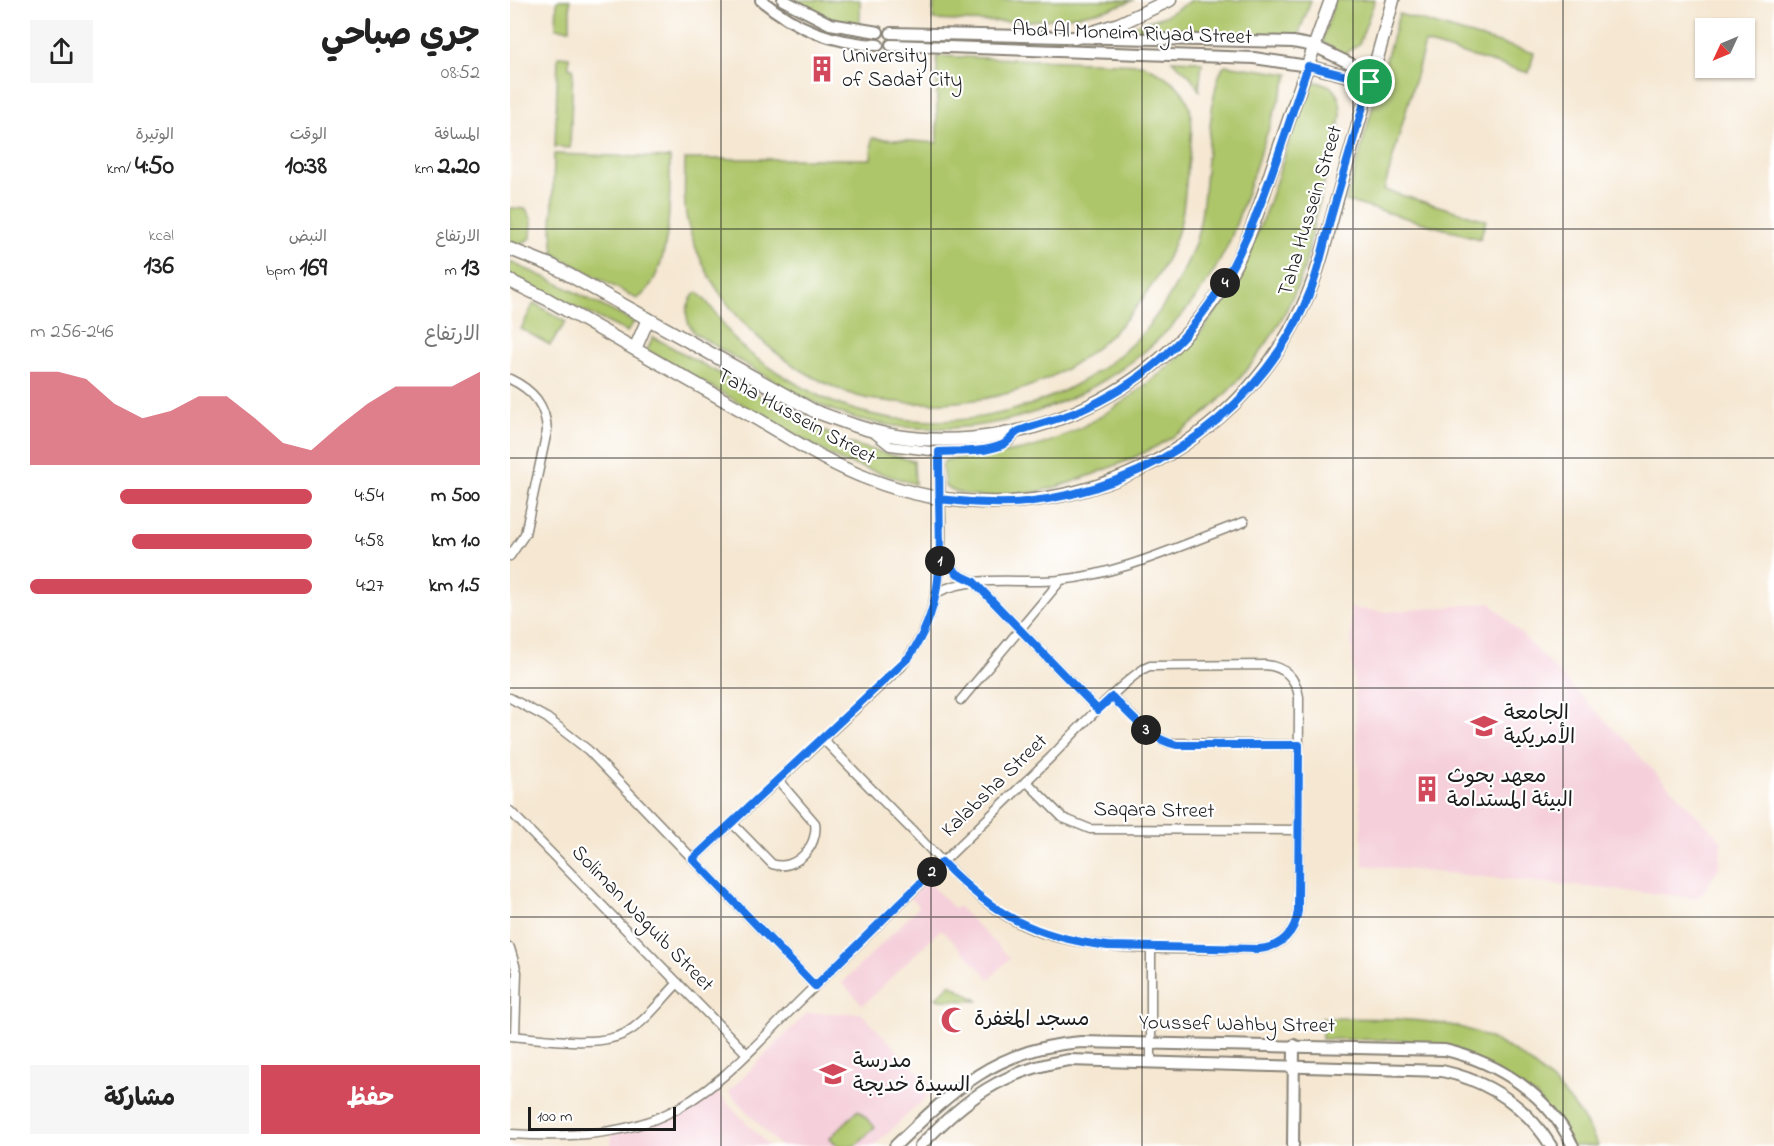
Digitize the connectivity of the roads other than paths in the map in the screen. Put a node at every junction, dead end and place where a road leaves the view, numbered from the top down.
1 (761, 0) edge
2 (783, 0) edge
3 (1170, 0) edge
4 (1331, 0) edge
5 (1393, 0) edge
6 (878, 32) dead end
7 (891, 33) dead end
8 (1074, 38) junction
9 (1212, 41) junction
10 (878, 45) dead end
11 (891, 45) dead end
12 (1314, 46) junction
13 (1211, 55) junction
14 (1308, 66) junction
15 (1371, 78) junction
16 (510, 249) edge
17 (510, 281) edge
18 (648, 319) junction
19 (635, 349) junction
20 (510, 379) edge
21 (871, 431) junction
22 (1017, 432) junction
23 (939, 452) junction
24 (939, 499) junction
25 (1244, 522) dead end
26 (510, 556) edge
27 (940, 557) junction
28 (1061, 580) junction
29 (973, 581) junction
30 (938, 592) junction
31 (1020, 629) junction
32 (1112, 697) junction
33 (510, 698) edge
34 (961, 700) dead end
35 (1098, 710) junction
36 (823, 739) junction
37 (1299, 745) junction
38 (778, 780) junction
39 (1026, 781) junction
40 (510, 811) edge
41 (732, 822) junction
42 (1299, 830) junction
43 (693, 859) junction
44 (942, 862) junction
45 (1151, 947) junction
46 (510, 948) edge
47 (678, 983) junction
48 (815, 986) junction
49 (513, 1036) edge
50 (1151, 1043) junction
51 (1294, 1046) junction
52 (746, 1053) junction
53 (1151, 1063) junction
54 (1294, 1066) junction
55 (510, 1134) edge
56 (896, 1146) edge
57 (920, 1146) edge
58 (1293, 1146) edge
59 (1551, 1146) edge
60 (1573, 1146) edge

1 - 10 street
2 - 6 street
3 - 8 main road
4 - 12 main road, Taha Hussein Street
5 - 15 main road, Taha Hussein Street
7 - 8 street, Abd Al Moneim Riyad Street
8 - 9 street, Abd Al Moneim Riyad Street
9 - 12 street, Abd Al Moneim Riyad Street
9 - 13 street
11 - 13 street, Abd Al Moneim Riyad Street
12 - 14 main road, Taha Hussein Street
12 - 15 street, Abd Al Moneim Riyad Street
13 - 14 street, Abd Al Moneim Riyad Street
14 - 15 street, Abd Al Moneim Riyad Street
14 - 22 main road, Taha Hussein Street
15 - 24 main road, Taha Hussein Street
16 - 18 main road, Taha Hussein Street
17 - 19 main road, Taha Hussein Street
18 - 19 main road
18 - 21 main road, Taha Hussein Street
19 - 24 main road, Taha Hussein Street
20 - 26 street
21 - 22 main road, Taha Hussein Street
21 - 23 street
22 - 23 street
23 - 24 street
24 - 27 street
25 - 28 street
27 - 29 street
27 - 30 street
28 - 29 street
28 - 31 street
29 - 30 street
29 - 31 street
30 - 36 street
31 - 34 street
31 - 35 street
32 - 35 street, Kalabsha Street
32 - 37 street
32 - 37 street, Kalabsha Street
33 - 43 street
35 - 39 street, Kalabsha Street
36 - 38 street
36 - 44 street
37 - 42 street
38 - 41 street
38 - 41 street
39 - 42 street, Saqara Street
39 - 44 street, Kalabsha Street
40 - 47 street, Soliman Naguib Street
41 - 43 street
42 - 45 street
43 - 48 street
44 - 45 street
44 - 48 street, Kalabsha Street
45 - 50 street
46 - 49 street
47 - 49 street
47 - 52 street, Soliman Naguib Street
48 - 52 street, Kalabsha Street
50 - 51 street, Youssef Wahby Street
50 - 53 street
50 - 56 street, Youssef Wahby Street
51 - 54 street
51 - 60 street, Youssef Wahby Street
52 - 55 street, Kalabsha Street
53 - 54 street, Youssef Wahby Street
53 - 57 street, Youssef Wahby Street
54 - 58 street
54 - 59 street, Youssef Wahby Street

